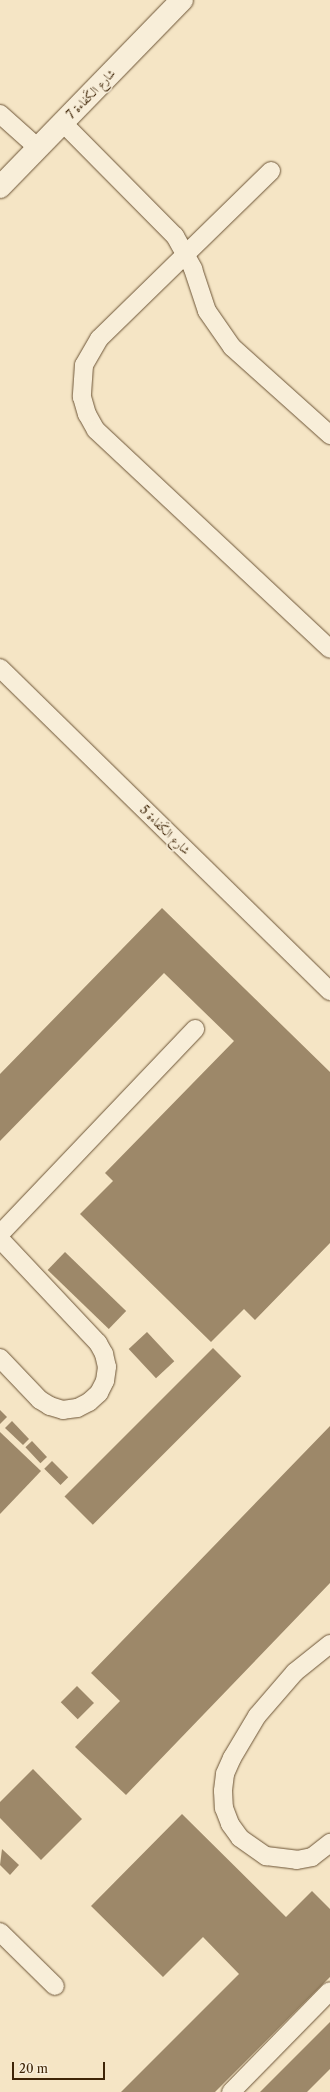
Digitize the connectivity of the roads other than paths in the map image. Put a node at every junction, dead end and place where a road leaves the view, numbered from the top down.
1 (182, 0) edge
2 (0, 114) edge
3 (63, 123) junction
4 (38, 148) junction
5 (270, 171) dead end
6 (0, 187) edge
7 (186, 253) junction
8 (330, 435) edge
9 (330, 649) edge
10 (0, 668) edge
11 (330, 991) edge
12 (195, 1029) dead end
13 (0, 1234) edge
14 (0, 1239) edge
15 (0, 1358) edge
16 (330, 1644) edge
17 (329, 1846) edge
18 (0, 1932) edge
19 (56, 1986) dead end
20 (330, 1991) edge
21 (231, 2092) edge

1 - 3 street, شارع الكَفاءة 7
2 - 4 lane
3 - 4 street, شارع الكَفاءة 7
3 - 7 lane
4 - 6 street, شارع الكَفاءة 7
5 - 7 lane
7 - 8 lane
7 - 9 lane
10 - 11 lane, شارع الكَفاءة 5
12 - 13 lane
14 - 15 lane
16 - 17 lane
18 - 19 lane
20 - 21 lane

